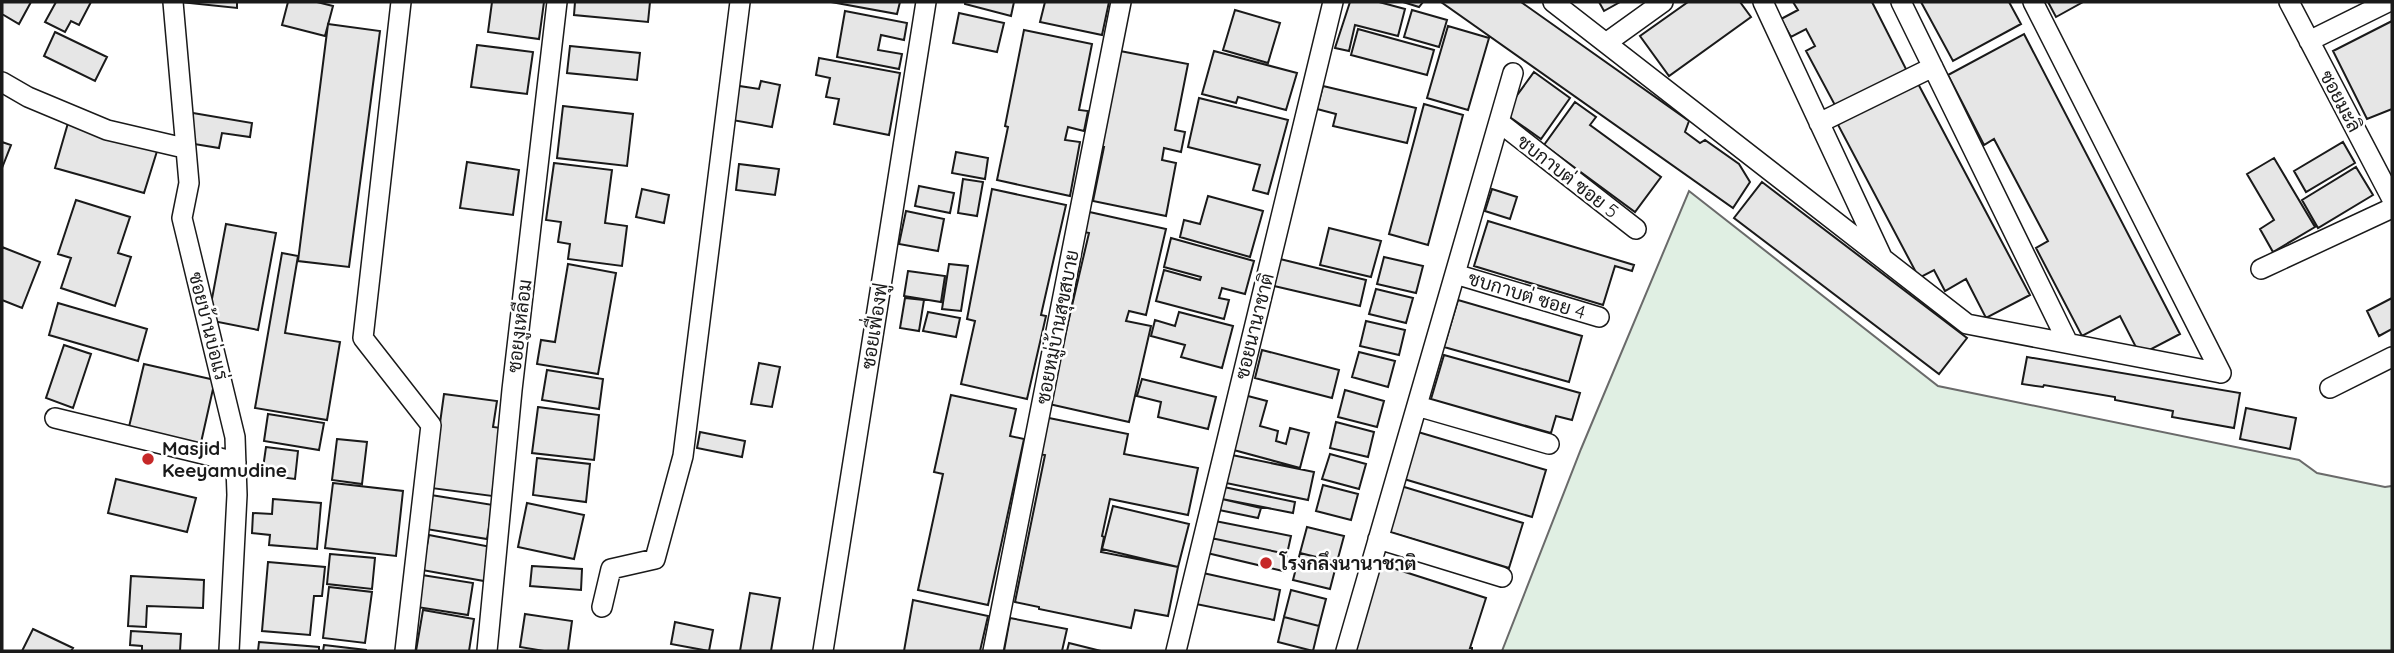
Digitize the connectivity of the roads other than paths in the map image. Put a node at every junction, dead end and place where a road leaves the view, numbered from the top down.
1 (173, 2) edge
2 (401, 2) edge
3 (556, 2) edge
4 (740, 2) edge
5 (926, 2) edge
6 (1121, 2) edge
7 (1333, 2) edge
8 (1553, 2) edge
9 (1663, 2) edge
10 (1763, 2) edge
11 (1901, 2) edge
12 (2034, 2) edge
13 (2289, 2) edge
14 (2388, 2) edge
15 (2309, 41) junction
16 (1606, 43) junction
17 (1933, 67) junction
18 (1513, 73) dead end
19 (2, 82) edge
20 (1499, 122) junction
21 (1819, 123) junction
22 (184, 148) junction
23 (2392, 199) edge
24 (2392, 208) edge
25 (1636, 229) dead end
26 (1882, 258) junction
27 (2261, 268) dead end
28 (1455, 274) junction
29 (1599, 317) dead end
30 (2068, 343) junction
31 (2392, 357) edge
32 (2330, 388) dead end
33 (1417, 405) junction
34 (55, 418) dead end
35 (1549, 444) dead end
36 (236, 462) junction
37 (1378, 539) junction
38 (1502, 577) dead end
39 (602, 607) dead end
40 (229, 651) edge
41 (405, 651) edge
42 (487, 651) edge
43 (823, 651) edge
44 (993, 651) edge
45 (1176, 651) edge
46 (1346, 651) edge

1 - 22 street, ซอยบ้านบ่อแร่
2 - 41 street
3 - 42 street, ซอยงูเหลือม
4 - 39 street
5 - 43 street, ซอยเฟื่องฟู
6 - 44 street, ซอยหมู่บ้านสุขสบาย
7 - 45 street, ซอยนานาชาติ
8 - 16 street
9 - 16 street
10 - 21 street
11 - 17 street
12 - 30 street
13 - 15 street, ซอยมะลิ
14 - 15 street
15 - 23 street, ซอยมะลิ
16 - 26 street
17 - 21 street
17 - 30 street
18 - 20 street
19 - 22 street
20 - 25 street, ชบกาบต่ ซอย 5
20 - 28 street
21 - 26 street
22 - 36 street, ซอยบ้านบ่อแร่
24 - 27 street
26 - 30 street
28 - 29 street, ชบกาบต่ ซอย 4
28 - 33 street
31 - 32 street
33 - 35 street
33 - 37 street
34 - 36 street
36 - 40 street, ซอยบ้านบ่อแร่
37 - 38 street
37 - 46 street

